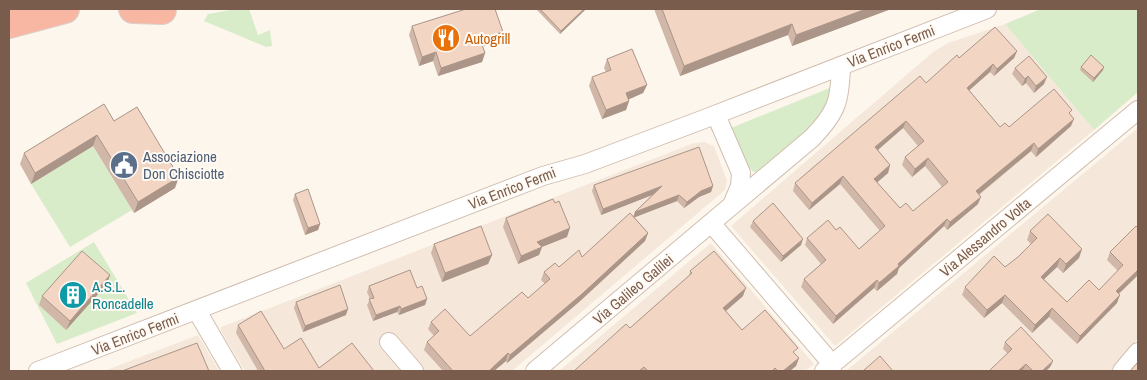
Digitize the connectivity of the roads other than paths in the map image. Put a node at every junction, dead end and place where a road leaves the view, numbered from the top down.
1 (65, 9) edge
2 (133, 9) edge
3 (987, 9) edge
4 (162, 10) dead end
5 (9, 24) edge
6 (841, 66) junction
7 (1138, 110) edge
8 (716, 115) junction
9 (741, 173) junction
10 (769, 175) junction
11 (731, 206) junction
12 (711, 223) junction
13 (197, 311) junction
14 (389, 342) dead end
15 (1138, 352) edge
16 (828, 368) edge
17 (38, 371) edge
18 (232, 371) edge
19 (414, 371) edge
20 (535, 371) edge
21 (1122, 371) edge

1 - 5 highway
2 - 4 highway
3 - 6 street, Via Enrico Fermi
6 - 8 street, Via Enrico Fermi
6 - 10 street, Via Galileo Galilei
7 - 16 street, Via Alessandro Volta
8 - 9 street
8 - 13 street, Via Enrico Fermi
9 - 10 street
9 - 11 street, Via Galileo Galilei
10 - 11 street, Via Galileo Galilei
11 - 12 street, Via Galileo Galilei
12 - 16 street, Via Alessandro Volta
12 - 20 street, Via Galileo Galilei
13 - 17 street, Via Enrico Fermi
13 - 18 street
14 - 19 street
15 - 21 street

